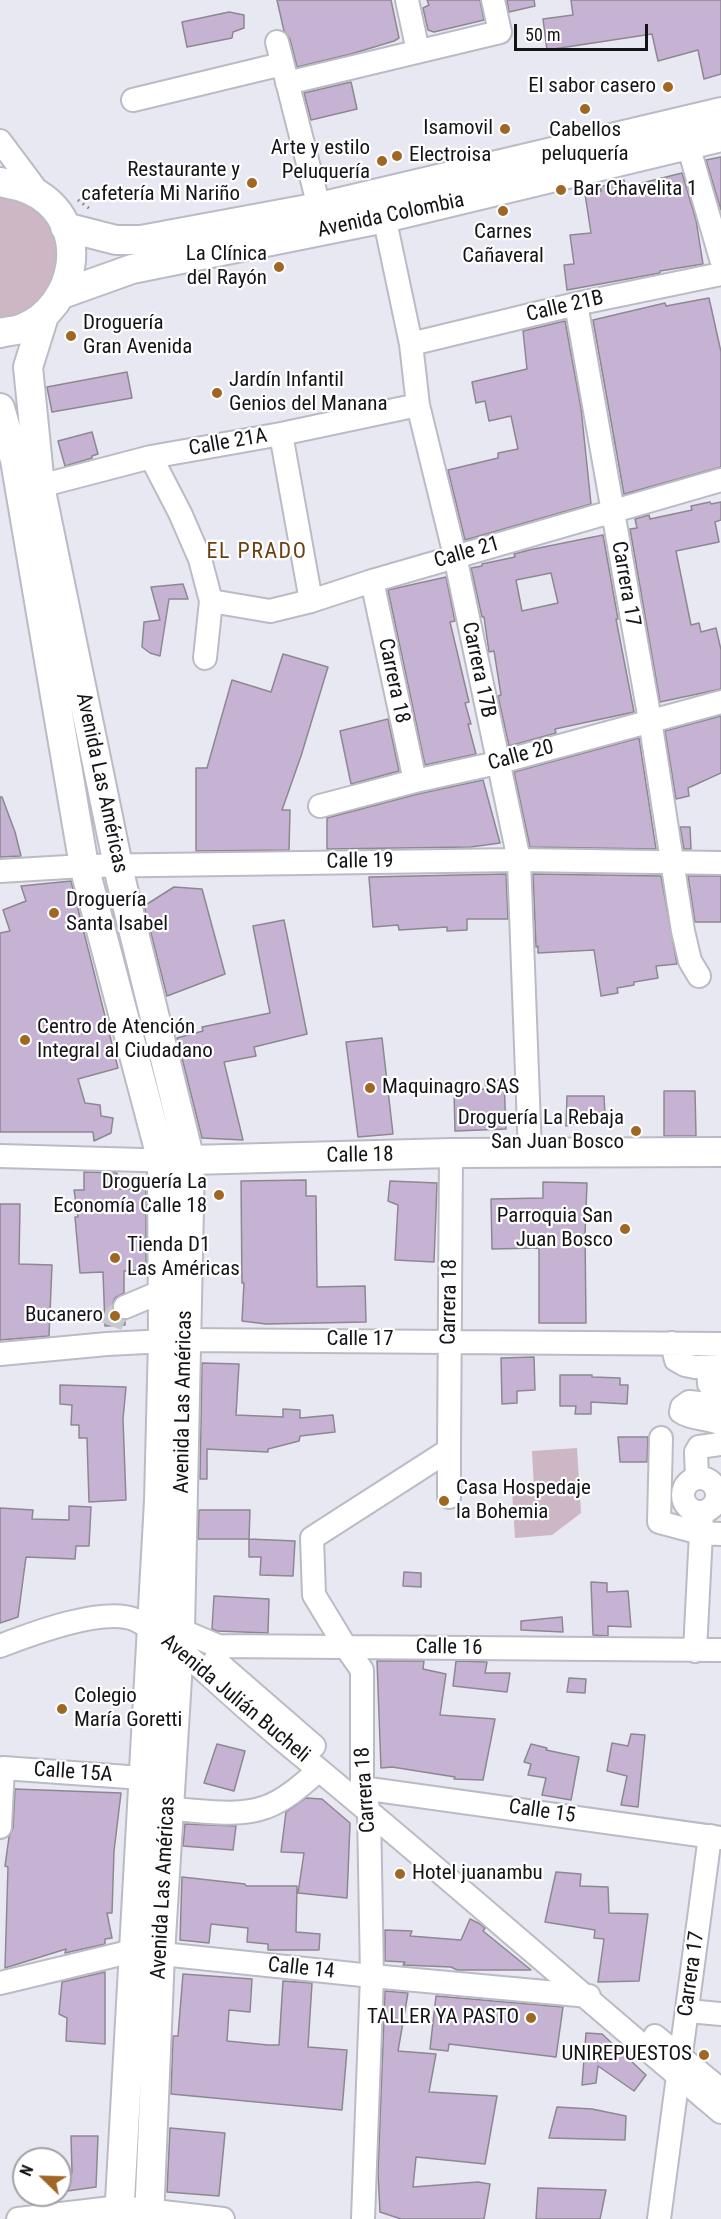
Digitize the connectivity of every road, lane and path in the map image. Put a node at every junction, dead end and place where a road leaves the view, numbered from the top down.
1 (407, 0) edge
2 (493, 0) edge
3 (277, 42) dead end
4 (418, 51) junction
5 (284, 73) junction
6 (134, 100) dead end
7 (721, 112) edge
8 (685, 134) junction
9 (721, 137) edge
10 (0, 141) edge
11 (0, 182) edge
12 (41, 196) junction
13 (72, 196) dead end
14 (385, 205) junction
15 (319, 207) junction
16 (98, 214) dead end
17 (65, 227) junction
18 (721, 259) edge
19 (721, 274) edge
20 (62, 294) junction
21 (576, 304) junction
22 (44, 316) junction
23 (0, 333) edge
24 (411, 344) junction
25 (418, 405) junction
26 (0, 408) edge
27 (281, 434) junction
28 (151, 457) junction
29 (7, 461) edge
30 (721, 480) edge
31 (40, 486) junction
32 (612, 512) junction
33 (455, 556) junction
34 (372, 581) junction
35 (211, 601) junction
36 (312, 601) junction
37 (205, 658) dead end
38 (721, 702) edge
39 (650, 720) junction
40 (497, 763) junction
41 (415, 781) junction
42 (320, 806) dead end
43 (519, 860) junction
44 (721, 863) edge
45 (673, 864) junction
46 (84, 866) junction
47 (118, 866) junction
48 (0, 872) edge
49 (699, 976) dead end
50 (721, 1152) edge
51 (530, 1153) junction
52 (452, 1154) junction
53 (0, 1156) edge
54 (190, 1160) junction
55 (162, 1161) junction
56 (162, 1291) junction
57 (125, 1307) tunnel mouth
58 (174, 1340) junction
59 (449, 1340) junction
60 (672, 1343) junction
61 (721, 1344) edge
62 (0, 1354) edge
63 (715, 1366) edge
64 (721, 1387) edge
65 (721, 1405) edge
66 (721, 1424) edge
67 (661, 1438) dead end
68 (721, 1444) edge
69 (449, 1450) junction
70 (449, 1497) dead end
71 (708, 1526) edge
72 (146, 1621) junction
73 (179, 1639) junction
74 (0, 1646) edge
75 (345, 1646) junction
76 (721, 1650) edge
77 (696, 1651) junction
78 (319, 1770) junction
79 (142, 1778) junction
80 (362, 1788) junction
81 (169, 1809) junction
82 (369, 1811) junction
83 (0, 1827) edge
84 (716, 1837) edge
85 (146, 1953) junction
86 (372, 1976) junction
87 (0, 1983) edge
88 (596, 1996) junction
89 (688, 2011) junction
90 (721, 2014) edge
91 (679, 2066) junction
92 (721, 2090) edge
93 (721, 2112) edge
94 (119, 2213) edge
95 (149, 2214) edge
96 (18, 2219) edge
97 (223, 2219) edge
98 (363, 2219) edge
99 (659, 2219) edge

1 - 4 street
2 - 4 street
3 - 5 street
4 - 5 street
5 - 6 street
5 - 15 street
7 - 8 main road, Avenida Colombia
8 - 9 main road, Avenida Colombia
8 - 14 main road, Avenida Colombia
8 - 18 street
10 - 12 street
11 - 12 main road
12 - 17 main road
13 - 16 path
14 - 15 main road, Avenida Colombia
14 - 20 main road, Avenida Colombia
14 - 24 street, Carrera 17B
15 - 17 main road, Avenida Colombia
17 - 20 main road
19 - 21 street, Calle 21B
20 - 22 main road
21 - 24 street, Calle 21B
21 - 32 street, Carrera 17
22 - 23 main road
22 - 31 main road, Avenida Las Américas
24 - 25 street, Carrera 17B
25 - 27 street, Calle 21A
25 - 33 street, Carrera 17B
26 - 29 main road, Avenida Las Américas
27 - 28 street, Calle 21A
27 - 36 street
28 - 31 street, Calle 21A
28 - 35 street
29 - 46 main road, Avenida Las Américas
30 - 32 street, Calle 21
31 - 47 main road, Avenida Las Américas
32 - 33 street, Calle 21
32 - 39 street, Carrera 17
33 - 34 street, Calle 21
33 - 40 street, Carrera 17B
34 - 36 street, Calle 21
34 - 41 street, Carrera 18
35 - 36 street, Calle 21
35 - 37 street
38 - 39 street, Calle 20
39 - 40 street, Calle 20
39 - 45 street, Carrera 17
40 - 41 street, Calle 20
40 - 43 street, Carrera 17B
41 - 42 street, Calle 20
43 - 45 street, Calle 19
43 - 47 street, Calle 19
43 - 51 street, Carrera 17B
44 - 45 street, Calle 19
45 - 49 street, Carrera 17
46 - 47 street, Calle 19
46 - 48 street, Calle 19
46 - 55 main road, Avenida Las Américas
47 - 54 main road, Avenida Las Américas
50 - 51 main road, Calle 18
51 - 52 main road, Calle 18
52 - 54 main road, Calle 18
52 - 59 street, Carrera 18
53 - 55 street, Calle 18
54 - 55 street, Calle 18
54 - 58 main road, Avenida Las Américas
55 - 56 main road, Avenida Las Américas
56 - 57 street
56 - 58 main road, Avenida Las Américas
58 - 59 street, Calle 17
58 - 62 street, Calle 17
58 - 72 main road, Avenida Las Américas
58 - 73 main road, Avenida Las Américas
59 - 60 street, Calle 17
59 - 69 street, Carrera 18
60 - 61 street, Calle 17
60 - 63 street
63 - 64 street
65 - 66 street
67 - 71 street
68 - 71 street
69 - 70 street, Carrera 18
69 - 75 street, Carrera 18
71 - 77 street
72 - 73 street, Avenida Julián Bucheli
72 - 74 street
72 - 79 main road, Avenida Las Américas
73 - 75 street, Calle 16
73 - 78 street, Avenida Julián Bucheli
73 - 80 street, Avenida Julián Bucheli
73 - 81 main road, Avenida Las Américas
75 - 77 street, Calle 16
75 - 80 street, Carrera 18
76 - 77 street, Calle 16
78 - 81 street
78 - 82 street, Avenida Julián Bucheli
79 - 83 street, Calle 15A
79 - 85 main road, Avenida Las Américas
80 - 82 street, Carrera 18
80 - 84 street, Calle 15
80 - 88 street, Avenida Julián Bucheli
81 - 85 main road, Avenida Las Américas
82 - 86 street, Carrera 18
82 - 88 street, Avenida Julián Bucheli
84 - 89 street, Carrera 17
85 - 86 street, Calle 14
85 - 87 street, Calle 14
85 - 94 main road, Avenida Las Américas
85 - 95 main road, Avenida Las Américas
86 - 88 street, Calle 14
86 - 98 street, Carrera 18
88 - 91 street, Avenida Julián Bucheli
89 - 90 street
89 - 91 street, Carrera 17
91 - 92 street, Avenida Julián Bucheli
91 - 93 street, Avenida Julián Bucheli
91 - 99 street, Carrera 17
94 - 95 street
94 - 96 street
95 - 97 street

